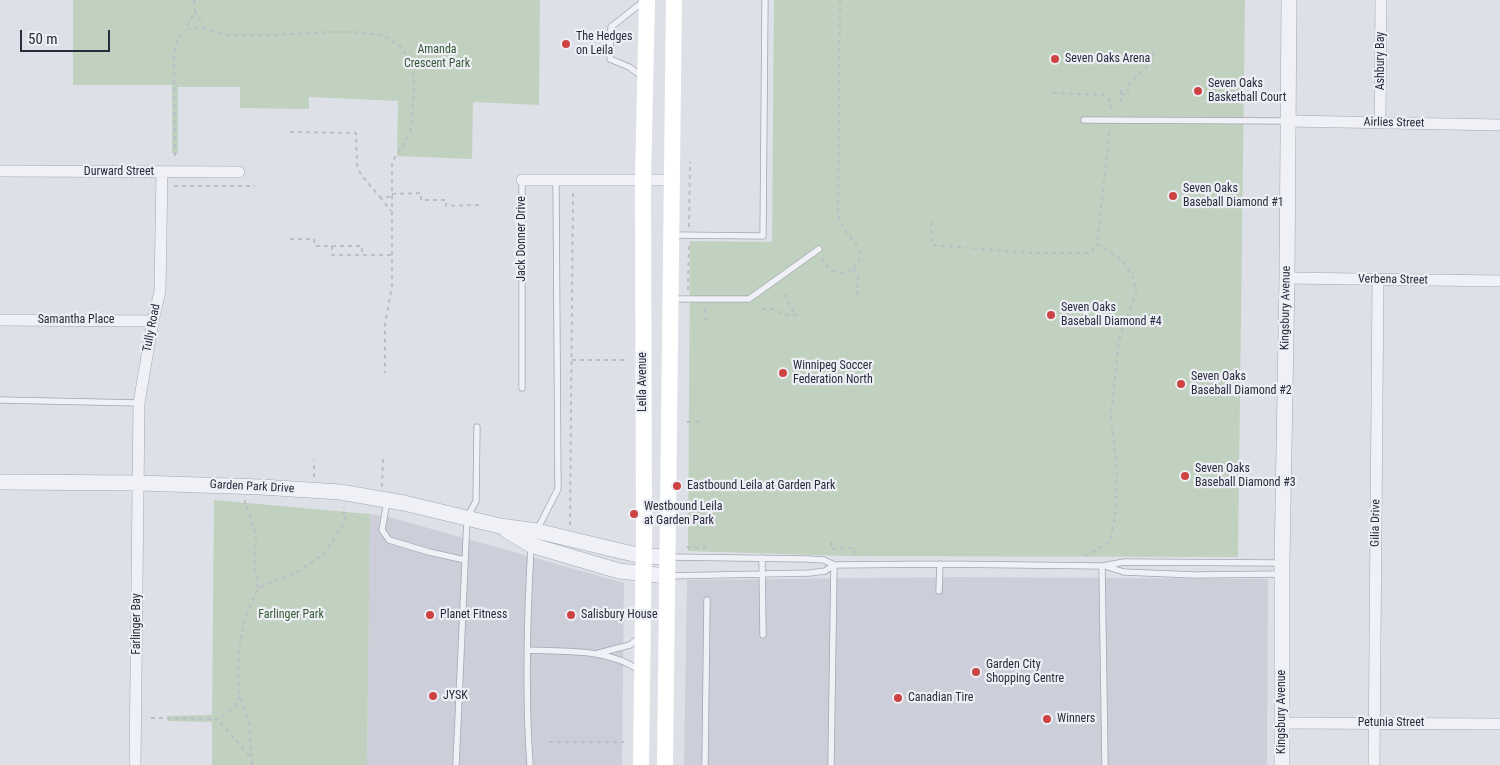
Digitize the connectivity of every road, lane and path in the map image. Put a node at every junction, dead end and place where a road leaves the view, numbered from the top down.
1 (194, 0) edge
2 (646, 0) edge
3 (674, 0) edge
4 (765, 0) edge
5 (840, 0) edge
6 (1289, 0) edge
7 (1381, 0) edge
8 (195, 11) junction
9 (204, 28) junction
10 (186, 29) junction
11 (1154, 51) dead end
12 (646, 78) junction
13 (1121, 90) dead end
14 (1053, 93) dead end
15 (1121, 94) junction
16 (1121, 102) dead end
17 (1084, 120) dead end
18 (1110, 120) junction
19 (1288, 121) junction
20 (1380, 123) junction
21 (1500, 125) edge
22 (290, 132) dead end
23 (175, 156) dead end
24 (690, 162) dead end
25 (0, 171) edge
26 (162, 172) junction
27 (238, 172) dead end
28 (522, 180) joint
29 (556, 180) junction
30 (643, 180) junction
31 (672, 180) junction
32 (162, 186) junction
33 (255, 186) dead end
34 (573, 191) dead end
35 (392, 195) junction
36 (380, 197) junction
37 (479, 206) dead end
38 (392, 212) junction
39 (931, 222) dead end
40 (672, 235) junction
41 (689, 235) junction
42 (290, 239) dead end
43 (1097, 244) junction
44 (332, 246) junction
45 (819, 249) joint
46 (362, 255) junction
47 (392, 255) junction
48 (853, 269) junction
49 (1287, 278) junction
50 (1378, 280) junction
51 (1500, 281) edge
52 (785, 294) dead end
53 (857, 296) dead end
54 (670, 299) junction
55 (688, 299) junction
56 (705, 308) dead end
57 (762, 309) dead end
58 (0, 320) edge
59 (153, 321) junction
60 (706, 323) dead end
61 (572, 360) junction
62 (627, 360) dead end
63 (385, 373) dead end
64 (522, 388) dead end
65 (0, 400) edge
66 (139, 403) junction
67 (687, 422) dead end
68 (701, 422) dead end
69 (477, 427) dead end
70 (383, 459) dead end
71 (314, 460) dead end
72 (0, 482) edge
73 (138, 483) junction
74 (245, 487) junction
75 (313, 490) junction
76 (345, 493) junction
77 (384, 500) junction
78 (467, 518) junction
79 (570, 525) dead end
80 (534, 538) junction
81 (704, 540) dead end
82 (831, 542) dead end
83 (687, 547) dead end
84 (643, 556) junction
85 (854, 556) dead end
86 (667, 557) junction
87 (762, 558) junction
88 (466, 560) junction
89 (940, 564) junction
90 (834, 565) junction
91 (1084, 566) junction
92 (1102, 566) junction
93 (1282, 569) junction
94 (762, 574) junction
95 (642, 575) junction
96 (667, 576) junction
97 (258, 588) junction
98 (939, 591) dead end
99 (707, 600) dead end
100 (642, 635) junction
101 (763, 635) dead end
102 (528, 650) junction
103 (597, 654) junction
104 (642, 672) junction
105 (240, 696) junction
106 (151, 718) dead end
107 (216, 720) junction
108 (1282, 723) junction
109 (1374, 723) junction
110 (1500, 724) edge
111 (549, 742) dead end
112 (624, 742) dead end
113 (252, 758) junction
114 (135, 765) edge
115 (252, 765) edge
116 (456, 765) edge
117 (530, 765) edge
118 (641, 765) edge
119 (665, 765) edge
120 (705, 765) edge
121 (831, 765) edge
122 (1104, 765) edge
123 (1282, 765) edge
124 (1374, 765) edge

1 - 8 path
2 - 12 main road, Leila Avenue
2 - 12 lane
3 - 31 main road
4 - 41 lane
5 - 48 path
6 - 19 street, Kingsbury Avenue
7 - 20 street, Ashbury Bay
8 - 9 path
8 - 10 path
9 - 10 path
9 - 35 path
10 - 23 path
11 - 15 path
12 - 30 main road, Leila Avenue
13 - 15 path
14 - 18 path
15 - 16 path
17 - 18 lane
18 - 19 lane
18 - 43 path
19 - 20 street, Airlies Street
19 - 49 street, Kingsbury Avenue
20 - 21 street, Airlies Street
22 - 36 path
24 - 41 path
25 - 26 street, Durward Street
26 - 27 street, Durward Street
26 - 32 street, Tully Road
28 - 29 street, Jack Donner Drive
28 - 64 lane, Jack Donner Drive
29 - 30 street, Jack Donner Drive
29 - 80 lane
30 - 31 street, Jack Donner Drive
30 - 84 main road, Leila Avenue
31 - 40 main road
32 - 33 path
32 - 59 street, Tully Road
34 - 61 path
35 - 36 path
35 - 37 path
35 - 38 path
36 - 38 path
38 - 47 path
39 - 43 path
40 - 41 lane
40 - 54 main road
41 - 55 path
42 - 44 path
43 - 91 path
44 - 46 path
44 - 46 path
45 - 48 path
45 - 55 lane
46 - 47 path
47 - 63 path
48 - 53 path
49 - 50 street, Verbena Street
49 - 93 street, Kingsbury Avenue
50 - 51 street, Verbena Street
50 - 109 street, Gilia Drive
52 - 57 path
54 - 55 lane
54 - 86 main road
56 - 60 path
58 - 59 street, Samantha Place
59 - 66 street, Tully Road
61 - 62 path
61 - 79 path
65 - 66 lane
66 - 73 street, Tully Road
67 - 68 path
69 - 78 lane
70 - 77 path
71 - 75 path
72 - 73 street, Garden Park Drive
73 - 74 street, Garden Park Drive
73 - 114 street, Farlinger Bay
74 - 75 street, Garden Park Drive
74 - 97 path
75 - 76 street, Garden Park Drive
76 - 77 street, Garden Park Drive
76 - 97 path
77 - 78 street, Garden Park Drive
77 - 88 lane
78 - 80 street, Garden Park Drive
78 - 88 lane
80 - 84 street, Garden Park Drive
80 - 95 street, Garden Park Drive
80 - 102 lane
81 - 83 path
82 - 85 path
84 - 86 street, Garden Park Drive
84 - 95 main road, Leila Avenue
86 - 87 lane
86 - 96 main road
87 - 90 lane
87 - 94 lane
88 - 116 lane
89 - 90 lane
89 - 91 lane
89 - 98 lane
90 - 94 lane
90 - 121 lane
91 - 92 lane
92 - 93 lane
92 - 93 lane
92 - 122 lane
93 - 108 street, Kingsbury Avenue
94 - 96 lane
94 - 101 lane
95 - 96 street, Garden Park Drive
95 - 100 main road, Leila Avenue
96 - 119 main road
97 - 105 path
99 - 120 lane
100 - 103 lane
100 - 104 main road, Leila Avenue
102 - 103 lane
102 - 117 lane
103 - 104 lane
104 - 118 main road, Leila Avenue
105 - 107 path
105 - 113 path
106 - 107 path
107 - 113 path
108 - 109 street, Petunia Street
108 - 123 street, Kingsbury Avenue
109 - 110 street, Petunia Street
109 - 124 street, Gilia Drive
111 - 112 path
113 - 115 path

